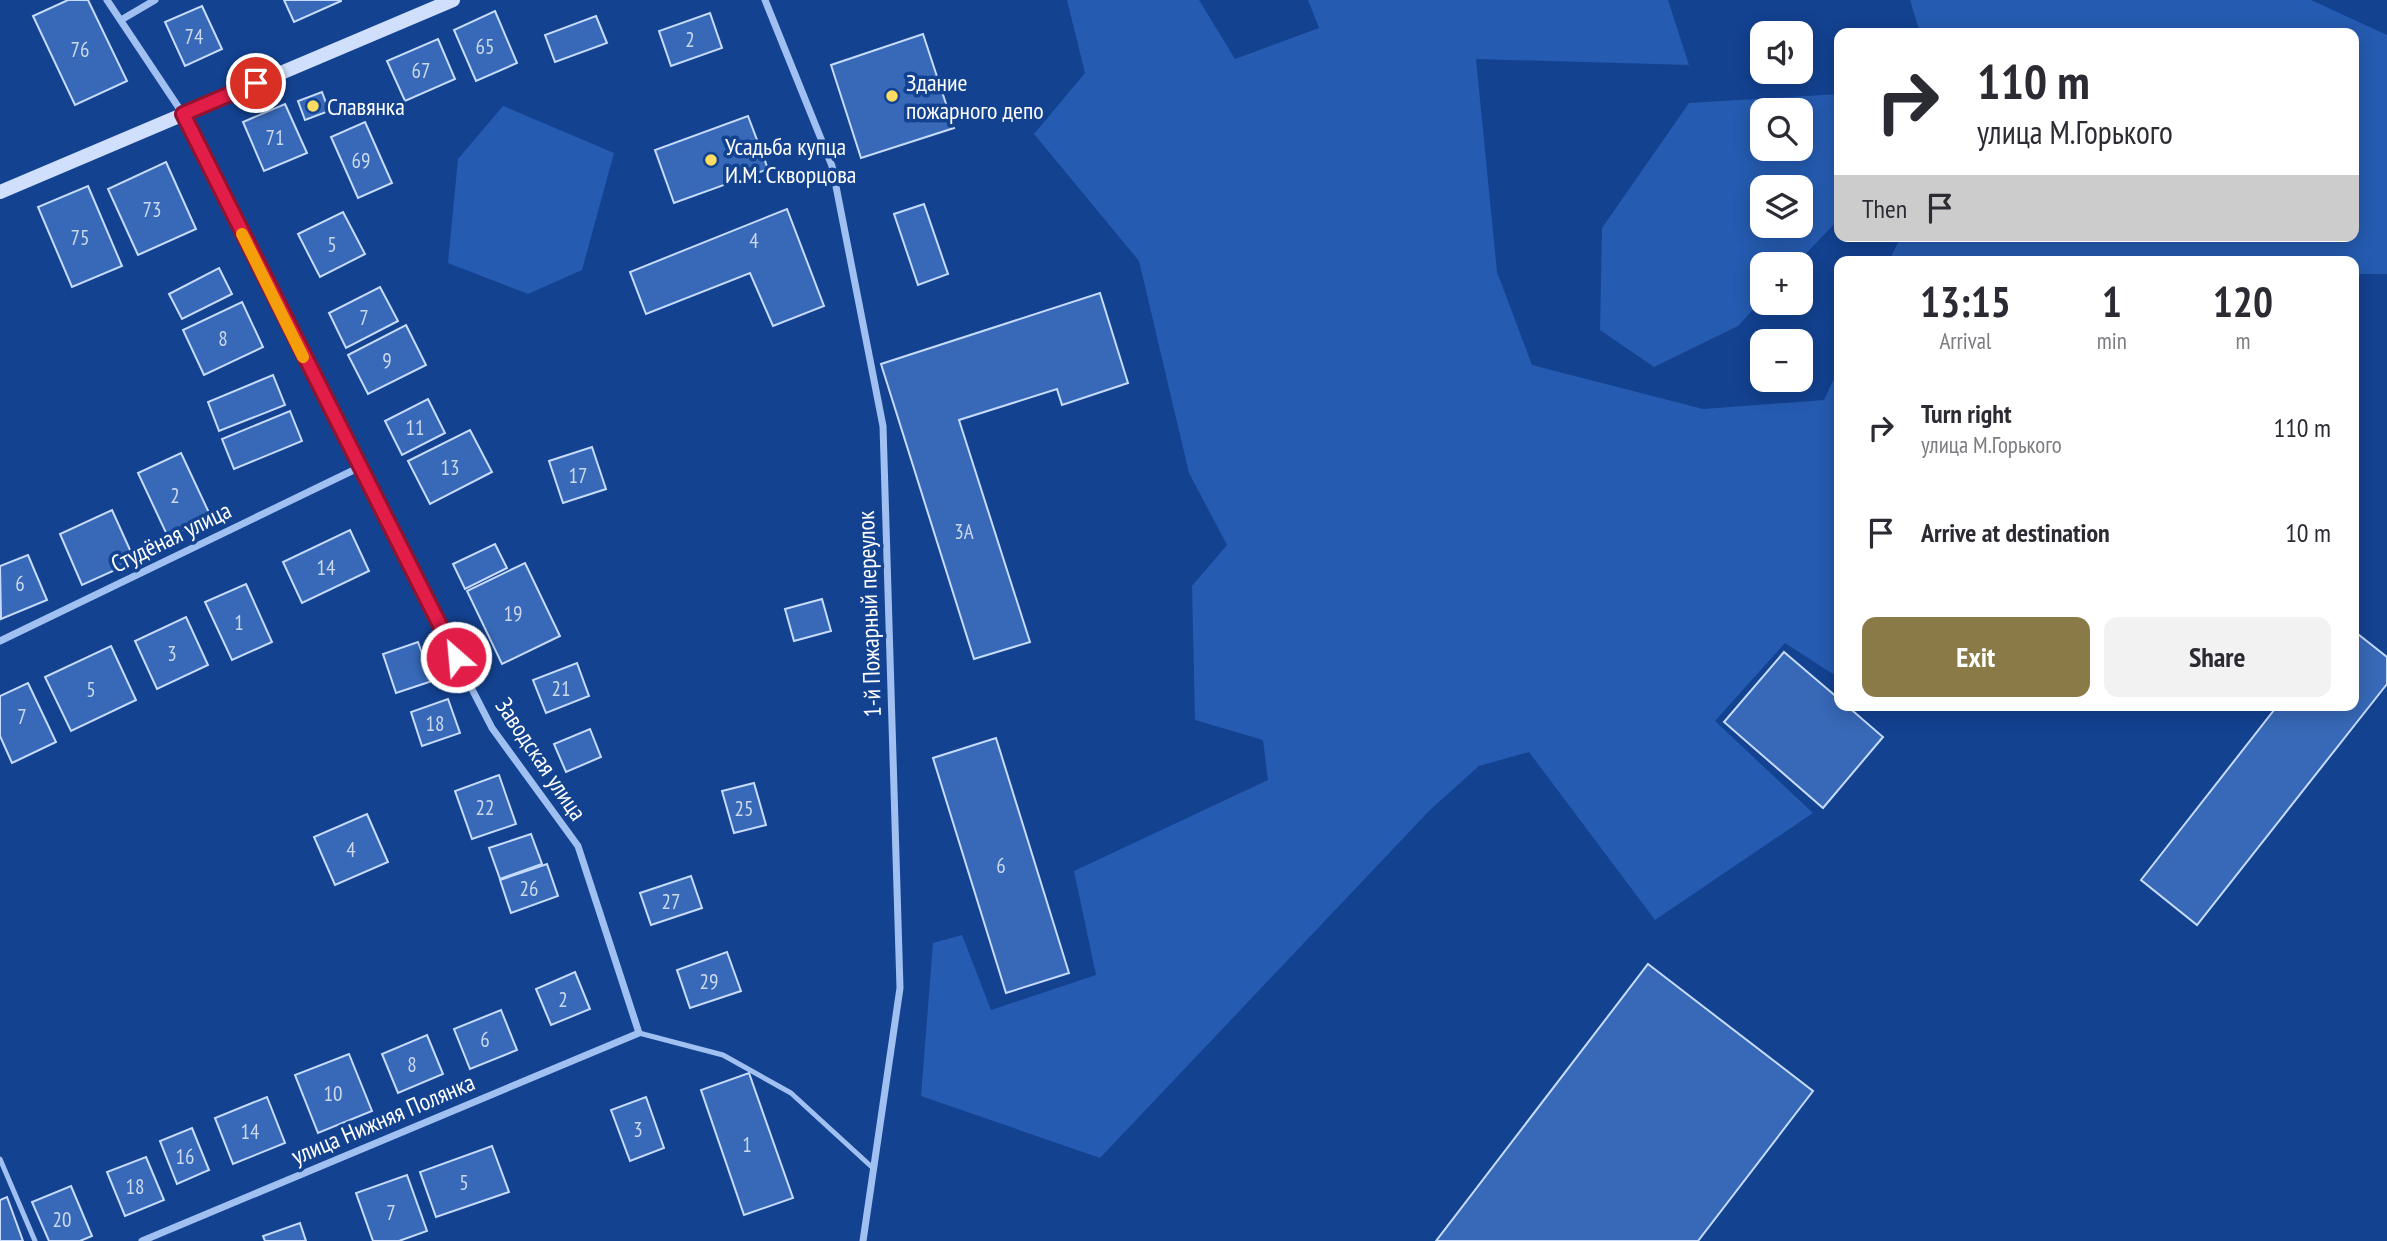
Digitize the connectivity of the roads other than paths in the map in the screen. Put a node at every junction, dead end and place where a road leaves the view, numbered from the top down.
1 (107, 0) edge
2 (155, 0) edge
3 (453, 0) edge
4 (765, 0) edge
5 (121, 20) junction
6 (183, 114) junction
7 (0, 192) edge
8 (358, 468) junction
9 (0, 641) edge
10 (639, 1033) junction
11 (0, 1159) edge
12 (874, 1169) junction
13 (35, 1241) edge
14 (142, 1241) edge
15 (863, 1241) edge

1 - 5 street, Заводская улица
2 - 5 street
3 - 6 street
4 - 12 street, 1-й Пожарный переулок
5 - 6 street, Заводская улица
6 - 7 street
6 - 8 street, Заводская улица
8 - 9 street, Студёная улица
8 - 10 street, Заводская улица
10 - 12 lane
10 - 14 street, улица Нижняя Полянка
11 - 13 lane
12 - 15 street, 1-й Пожарный переулок

